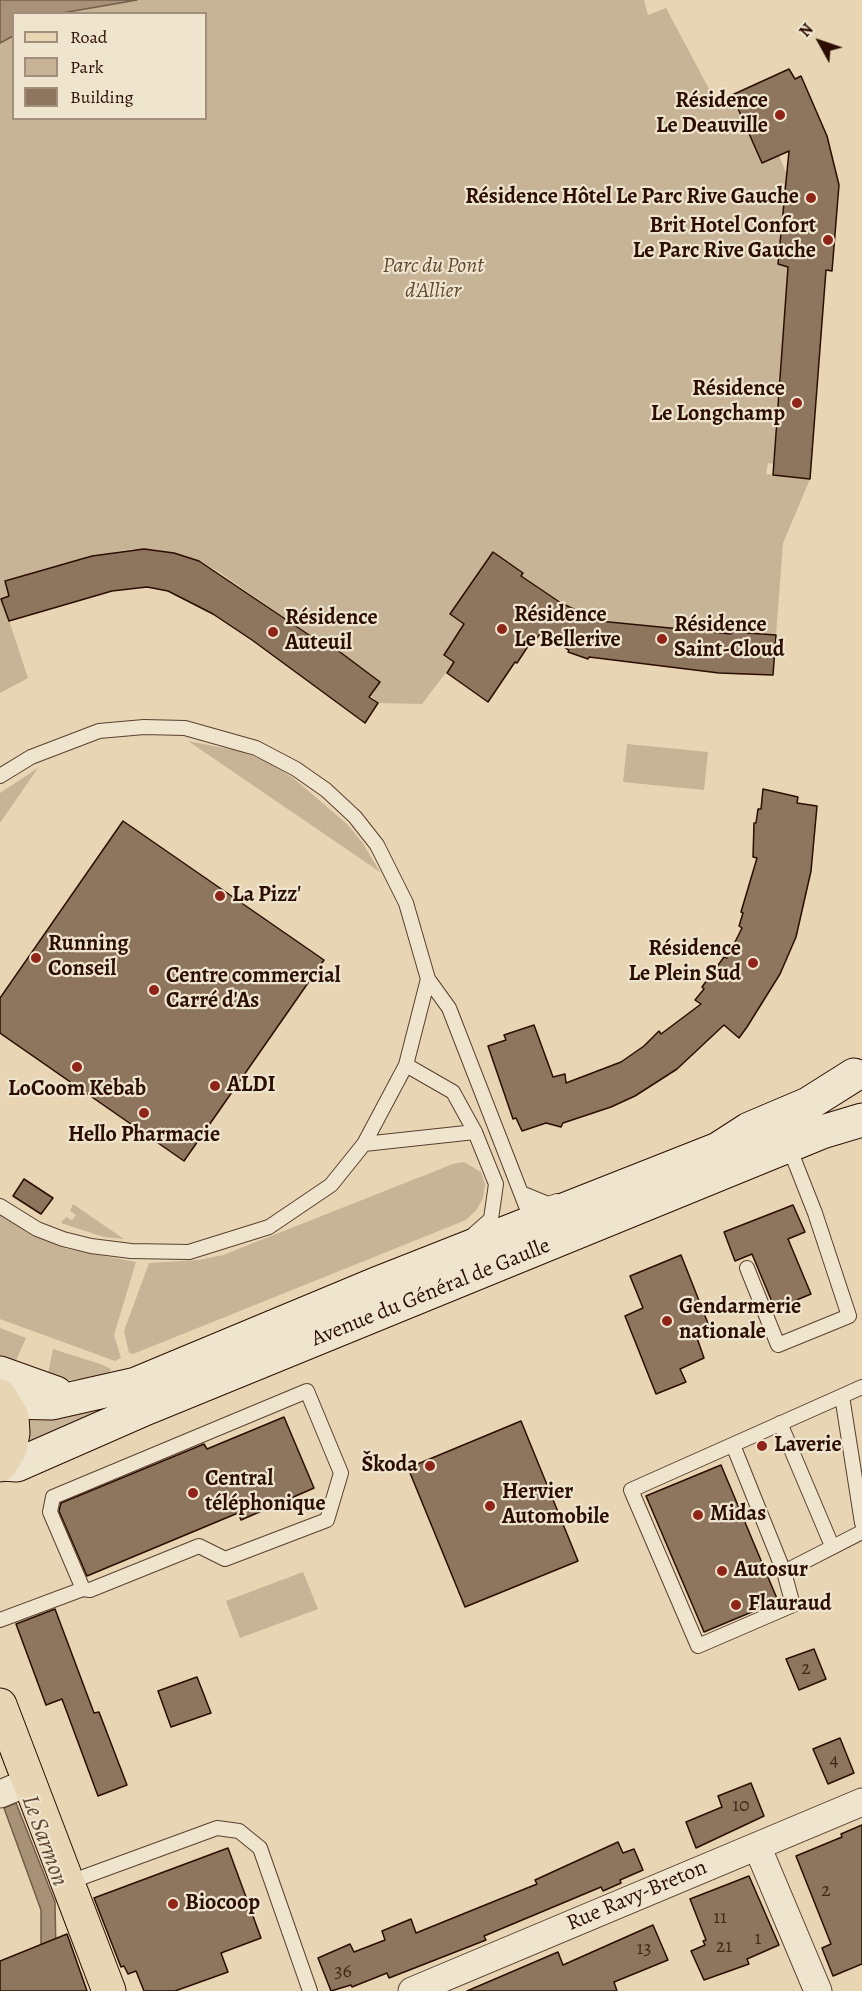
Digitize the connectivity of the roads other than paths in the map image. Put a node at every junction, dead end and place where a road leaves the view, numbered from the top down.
1 (0, 776) edge
2 (428, 979) junction
3 (406, 1065) junction
4 (860, 1074) edge
5 (862, 1120) edge
6 (475, 1132) junction
7 (364, 1144) junction
8 (789, 1147) junction
9 (663, 1171) junction
10 (520, 1192) junction
11 (0, 1206) edge
12 (533, 1224) junction
13 (747, 1268) dead end
14 (376, 1284) junction
15 (862, 1387) edge
16 (2, 1390) edge
17 (842, 1396) junction
18 (147, 1408) junction
19 (780, 1423) junction
20 (733, 1445) junction
21 (4, 1470) edge
22 (862, 1523) edge
23 (862, 1532) edge
24 (832, 1546) junction
25 (784, 1572) junction
26 (83, 1589) junction
27 (0, 1620) edge
28 (0, 1705) edge
29 (11, 1790) edge
30 (862, 1802) edge
31 (757, 1846) junction
32 (67, 1883) junction
33 (109, 1991) edge
34 (310, 1991) edge
35 (412, 1991) edge
36 (818, 1991) edge

1 - 2 lane
2 - 3 lane
2 - 10 lane
3 - 6 lane
3 - 7 lane
4 - 9 main road, Avenue du Général de Gaulle
5 - 8 main road, Avenue du Général de Gaulle
6 - 7 lane
6 - 14 lane
7 - 11 lane
8 - 13 lane
8 - 18 main road, Avenue du Général de Gaulle
9 - 10 lane
9 - 12 main road, Avenue du Général de Gaulle
10 - 12 lane
12 - 14 main road, Avenue du Général de Gaulle
12 - 18 lane
14 - 16 main road, Avenue du Général de Gaulle
15 - 17 lane
16 - 21 main road
17 - 19 lane
17 - 22 lane
18 - 21 main road, Avenue du Général de Gaulle
19 - 20 lane
19 - 24 lane
20 - 25 lane
20 - 25 lane
23 - 24 lane
24 - 25 lane
26 - 26 lane
26 - 27 lane
28 - 29 main road
29 - 32 main road
30 - 31 street, Rue Ravy-Breton
31 - 35 street, Rue Ravy-Breton
31 - 36 street
32 - 33 main road
32 - 34 lane

